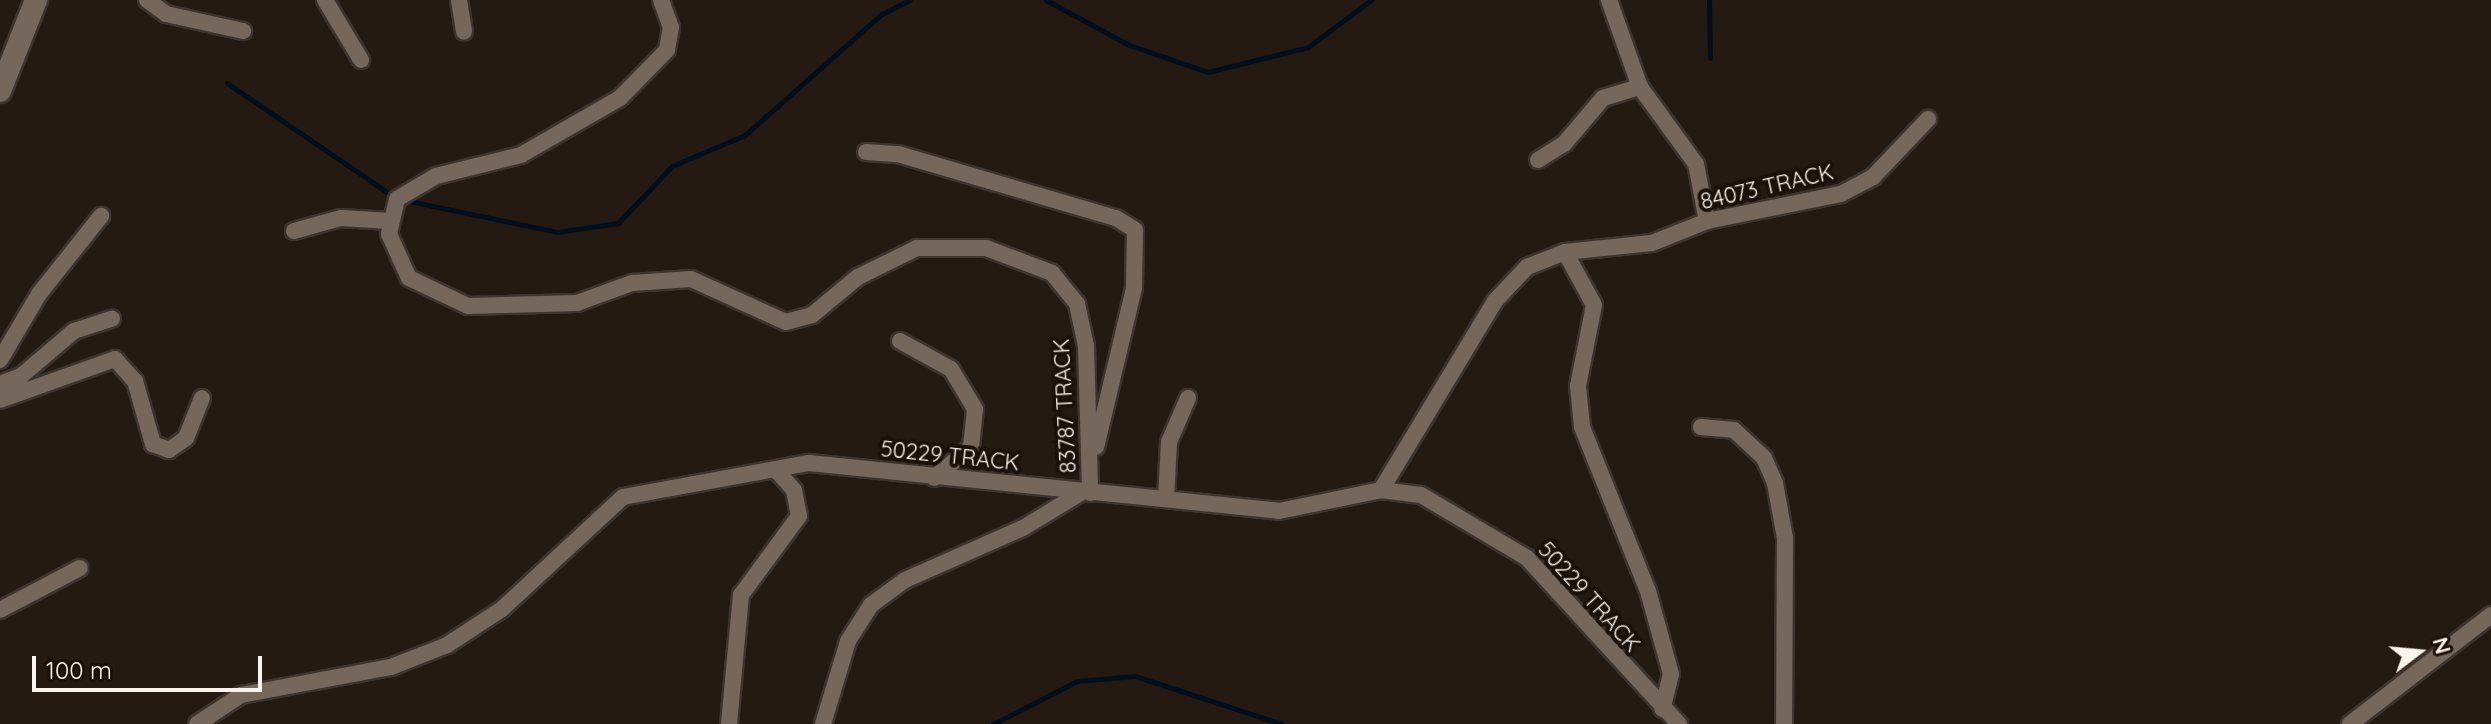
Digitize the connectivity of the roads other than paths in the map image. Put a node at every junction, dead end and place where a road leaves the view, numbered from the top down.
1 (36, 0) edge
2 (147, 0) edge
3 (325, 0) edge
4 (459, 0) edge
5 (661, 0) edge
6 (1609, 0) edge
7 (243, 31) dead end
8 (464, 32) dead end
9 (361, 60) dead end
10 (1640, 87) junction
11 (0, 91) edge
12 (1928, 119) dead end
13 (866, 152) dead end
14 (1538, 160) dead end
15 (101, 216) dead end
16 (390, 221) junction
17 (1707, 221) junction
18 (294, 231) dead end
19 (1565, 252) junction
20 (112, 319) dead end
21 (900, 341) dead end
22 (0, 360) edge
23 (0, 384) edge
24 (202, 398) dead end
25 (1188, 398) dead end
26 (0, 400) edge
27 (1701, 427) dead end
28 (1091, 467) junction
29 (775, 469) junction
30 (934, 478) junction
31 (1381, 490) junction
32 (1086, 492) junction
33 (1166, 499) junction
34 (80, 568) dead end
35 (0, 610) edge
36 (2491, 615) edge
37 (1662, 709) junction
38 (197, 724) edge
39 (729, 724) edge
40 (823, 724) edge
41 (1679, 724) edge
42 (1784, 724) edge
43 (2350, 724) edge

1 - 11 main road
2 - 7 street
3 - 9 street
4 - 8 street
5 - 16 street
6 - 10 street
10 - 14 street
10 - 17 street
12 - 17 street, 84073 TRACK
13 - 28 street
15 - 22 street
16 - 18 street
16 - 28 street, 83787 TRACK
17 - 19 street, 84073 TRACK
19 - 31 street, 84073 TRACK
19 - 37 street
20 - 23 street
21 - 30 street
24 - 26 street
25 - 33 street
27 - 42 street
28 - 32 street, 83787 TRACK
29 - 30 street, 50229 TRACK
29 - 38 street, 50229 TRACK
29 - 39 street
30 - 32 street, 50229 TRACK
31 - 33 street, 50229 TRACK
31 - 37 street, 50229 TRACK
32 - 33 street, 50229 TRACK
32 - 40 street
34 - 35 street
36 - 43 street
37 - 41 street, 50229 TRACK

